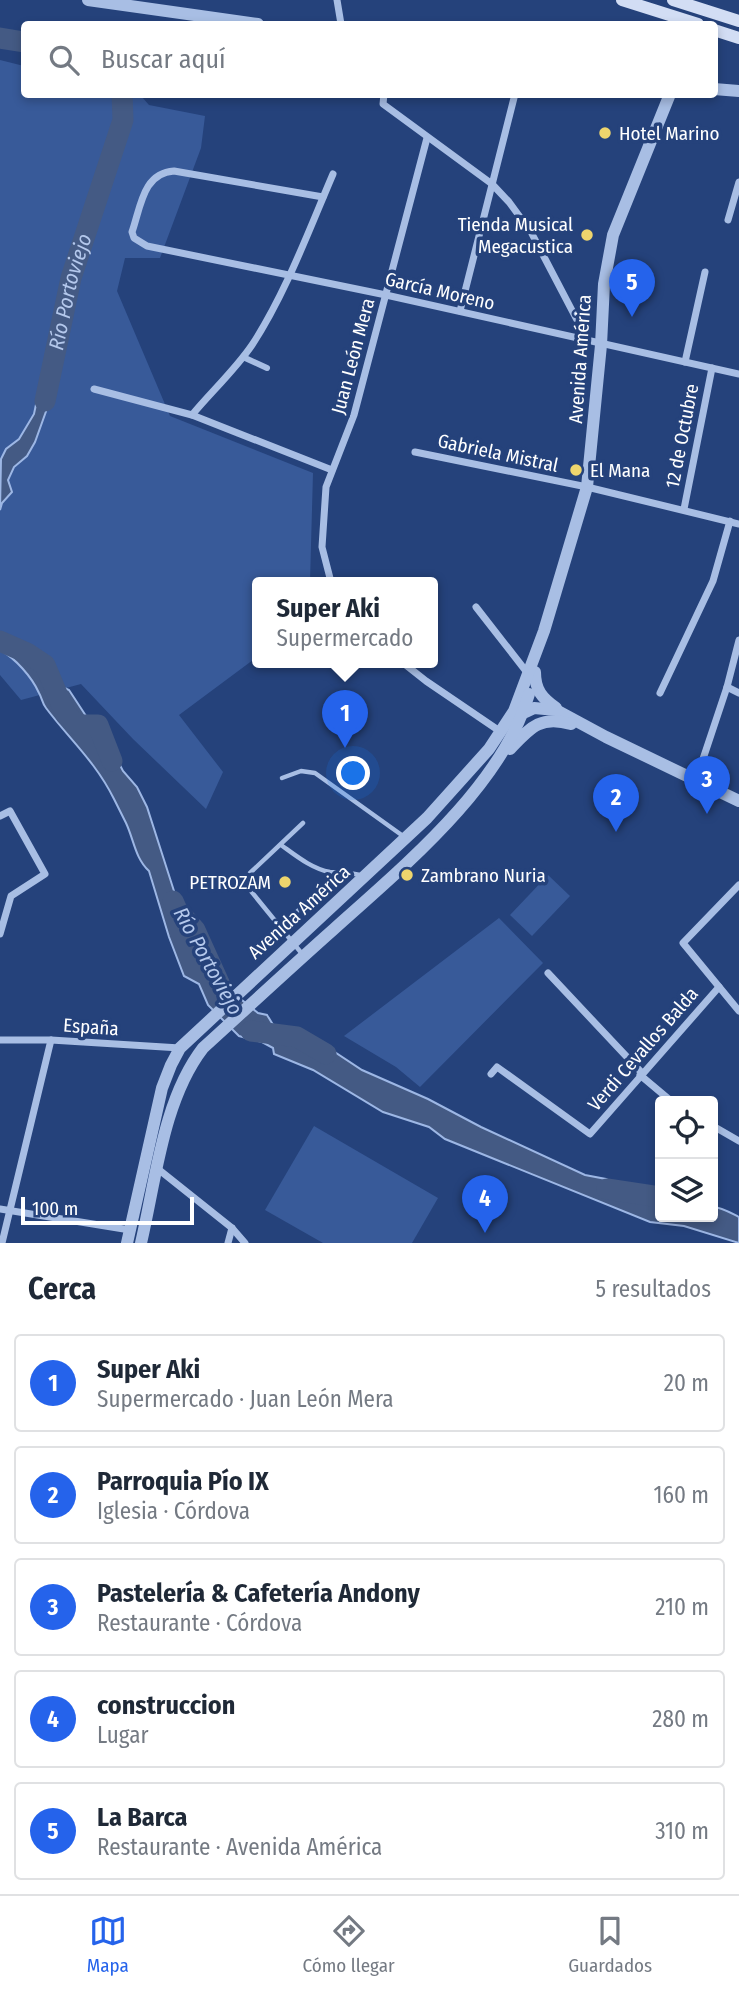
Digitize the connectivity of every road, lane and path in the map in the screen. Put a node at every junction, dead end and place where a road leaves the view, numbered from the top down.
1 (88, 0) edge
2 (337, 0) edge
3 (622, 0) edge
4 (679, 1) edge
5 (237, 21) edge
6 (340, 21) edge
7 (684, 21) edge
8 (689, 21) edge
9 (739, 21) edge
10 (718, 31) edge
11 (739, 38) edge
12 (718, 89) edge
13 (739, 91) edge
14 (384, 98) edge
15 (514, 98) edge
16 (668, 98) edge
17 (427, 138) junction
18 (333, 174) dead end
19 (739, 182) edge
20 (492, 184) junction
21 (323, 197) junction
22 (728, 220) dead end
23 (705, 272) dead end
24 (289, 275) junction
25 (386, 295) junction
26 (460, 311) junction
27 (588, 341) junction
28 (601, 345) junction
29 (243, 358) junction
30 (685, 362) junction
31 (267, 368) dead end
32 (712, 368) junction
33 (739, 374) edge
34 (94, 389) dead end
35 (192, 415) junction
36 (415, 452) dead end
37 (332, 470) junction
38 (587, 487) junction
39 (684, 509) junction
40 (730, 522) junction
41 (739, 524) edge
42 (330, 577) edge
43 (476, 607) dead end
44 (739, 640) edge
45 (410, 668) edge
46 (532, 674) junction
47 (727, 687) junction
48 (660, 693) dead end
49 (739, 693) edge
50 (524, 712) junction
51 (575, 719) junction
52 (502, 732) junction
53 (606, 737) junction
54 (488, 773) junction
55 (282, 778) dead end
56 (696, 780) junction
57 (739, 801) edge
58 (0, 816) edge
59 (303, 823) dead end
60 (407, 838) junction
61 (281, 845) junction
62 (338, 872) junction
63 (367, 877) junction
64 (739, 885) edge
65 (281, 927) junction
66 (0, 934) edge
67 (293, 943) junction
68 (304, 956) junction
69 (548, 973) dead end
70 (719, 987) junction
71 (739, 1011) edge
72 (0, 1040) edge
73 (51, 1040) junction
74 (184, 1043) junction
75 (491, 1074) dead end
76 (641, 1074) junction
77 (665, 1096) edge
78 (718, 1129) edge
79 (739, 1141) edge
80 (158, 1169) junction
81 (0, 1209) edge
82 (10, 1210) junction
83 (232, 1228) junction
84 (128, 1237) edge
85 (2, 1243) edge
86 (141, 1243) edge
87 (228, 1243) edge
88 (245, 1243) edge

1 - 5 street
2 - 6 street
3 - 7 main road
4 - 8 street
4 - 9 main road
10 - 11 main road
12 - 13 street
14 - 17 street
15 - 20 street
16 - 28 street, Avenida América
17 - 20 street
17 - 25 street, Juan León Mera
18 - 21 street
19 - 22 street
20 - 26 street
20 - 27 street
21 - 24 street
21 - 24 street, García Moreno
23 - 30 street
24 - 25 street, García Moreno
24 - 29 street
25 - 26 street, García Moreno
25 - 37 street, Juan León Mera
26 - 27 street, García Moreno
27 - 28 street, García Moreno
28 - 30 street, García Moreno
28 - 38 street, Avenida América
29 - 31 street
29 - 35 street
30 - 32 street, García Moreno
32 - 33 street, García Moreno
32 - 39 street, 12 de Octubre
34 - 35 street
35 - 37 street
36 - 38 street, Gabriela Mistral
37 - 42 street, Juan León Mera
38 - 39 street, Gabriela Mistral
38 - 46 street, Avenida América
39 - 40 street, Gabriela Mistral
40 - 41 street, Gabriela Mistral
40 - 48 street
43 - 46 street
44 - 47 street
45 - 52 street
46 - 50 street, Avenida América
46 - 51 street
46 - 52 street, Avenida América
47 - 49 street
47 - 56 street
50 - 51 street
50 - 52 street
50 - 54 street, Avenida América
51 - 53 street
52 - 60 street, Avenida América
53 - 54 street
53 - 56 street
54 - 68 street, Avenida América
55 - 60 lane
56 - 57 street
58 - 66 street
59 - 61 lane
60 - 63 street, Avenida América
61 - 62 lane
61 - 65 lane
62 - 63 lane
62 - 65 lane
63 - 67 street, Avenida América
64 - 70 street
65 - 67 lane
67 - 68 lane
67 - 74 street, Avenida América
68 - 80 street, Avenida América
69 - 76 street
70 - 71 street
70 - 76 street, Verdi Cevallos Balda
72 - 73 street, España
73 - 74 street, España
73 - 82 street
74 - 84 street, Avenida América
75 - 76 street, Verdi Cevallos Balda
76 - 77 street
78 - 79 street
80 - 83 street
80 - 86 street, Avenida América
81 - 82 street
82 - 84 street
82 - 85 street
83 - 87 street
83 - 88 street

